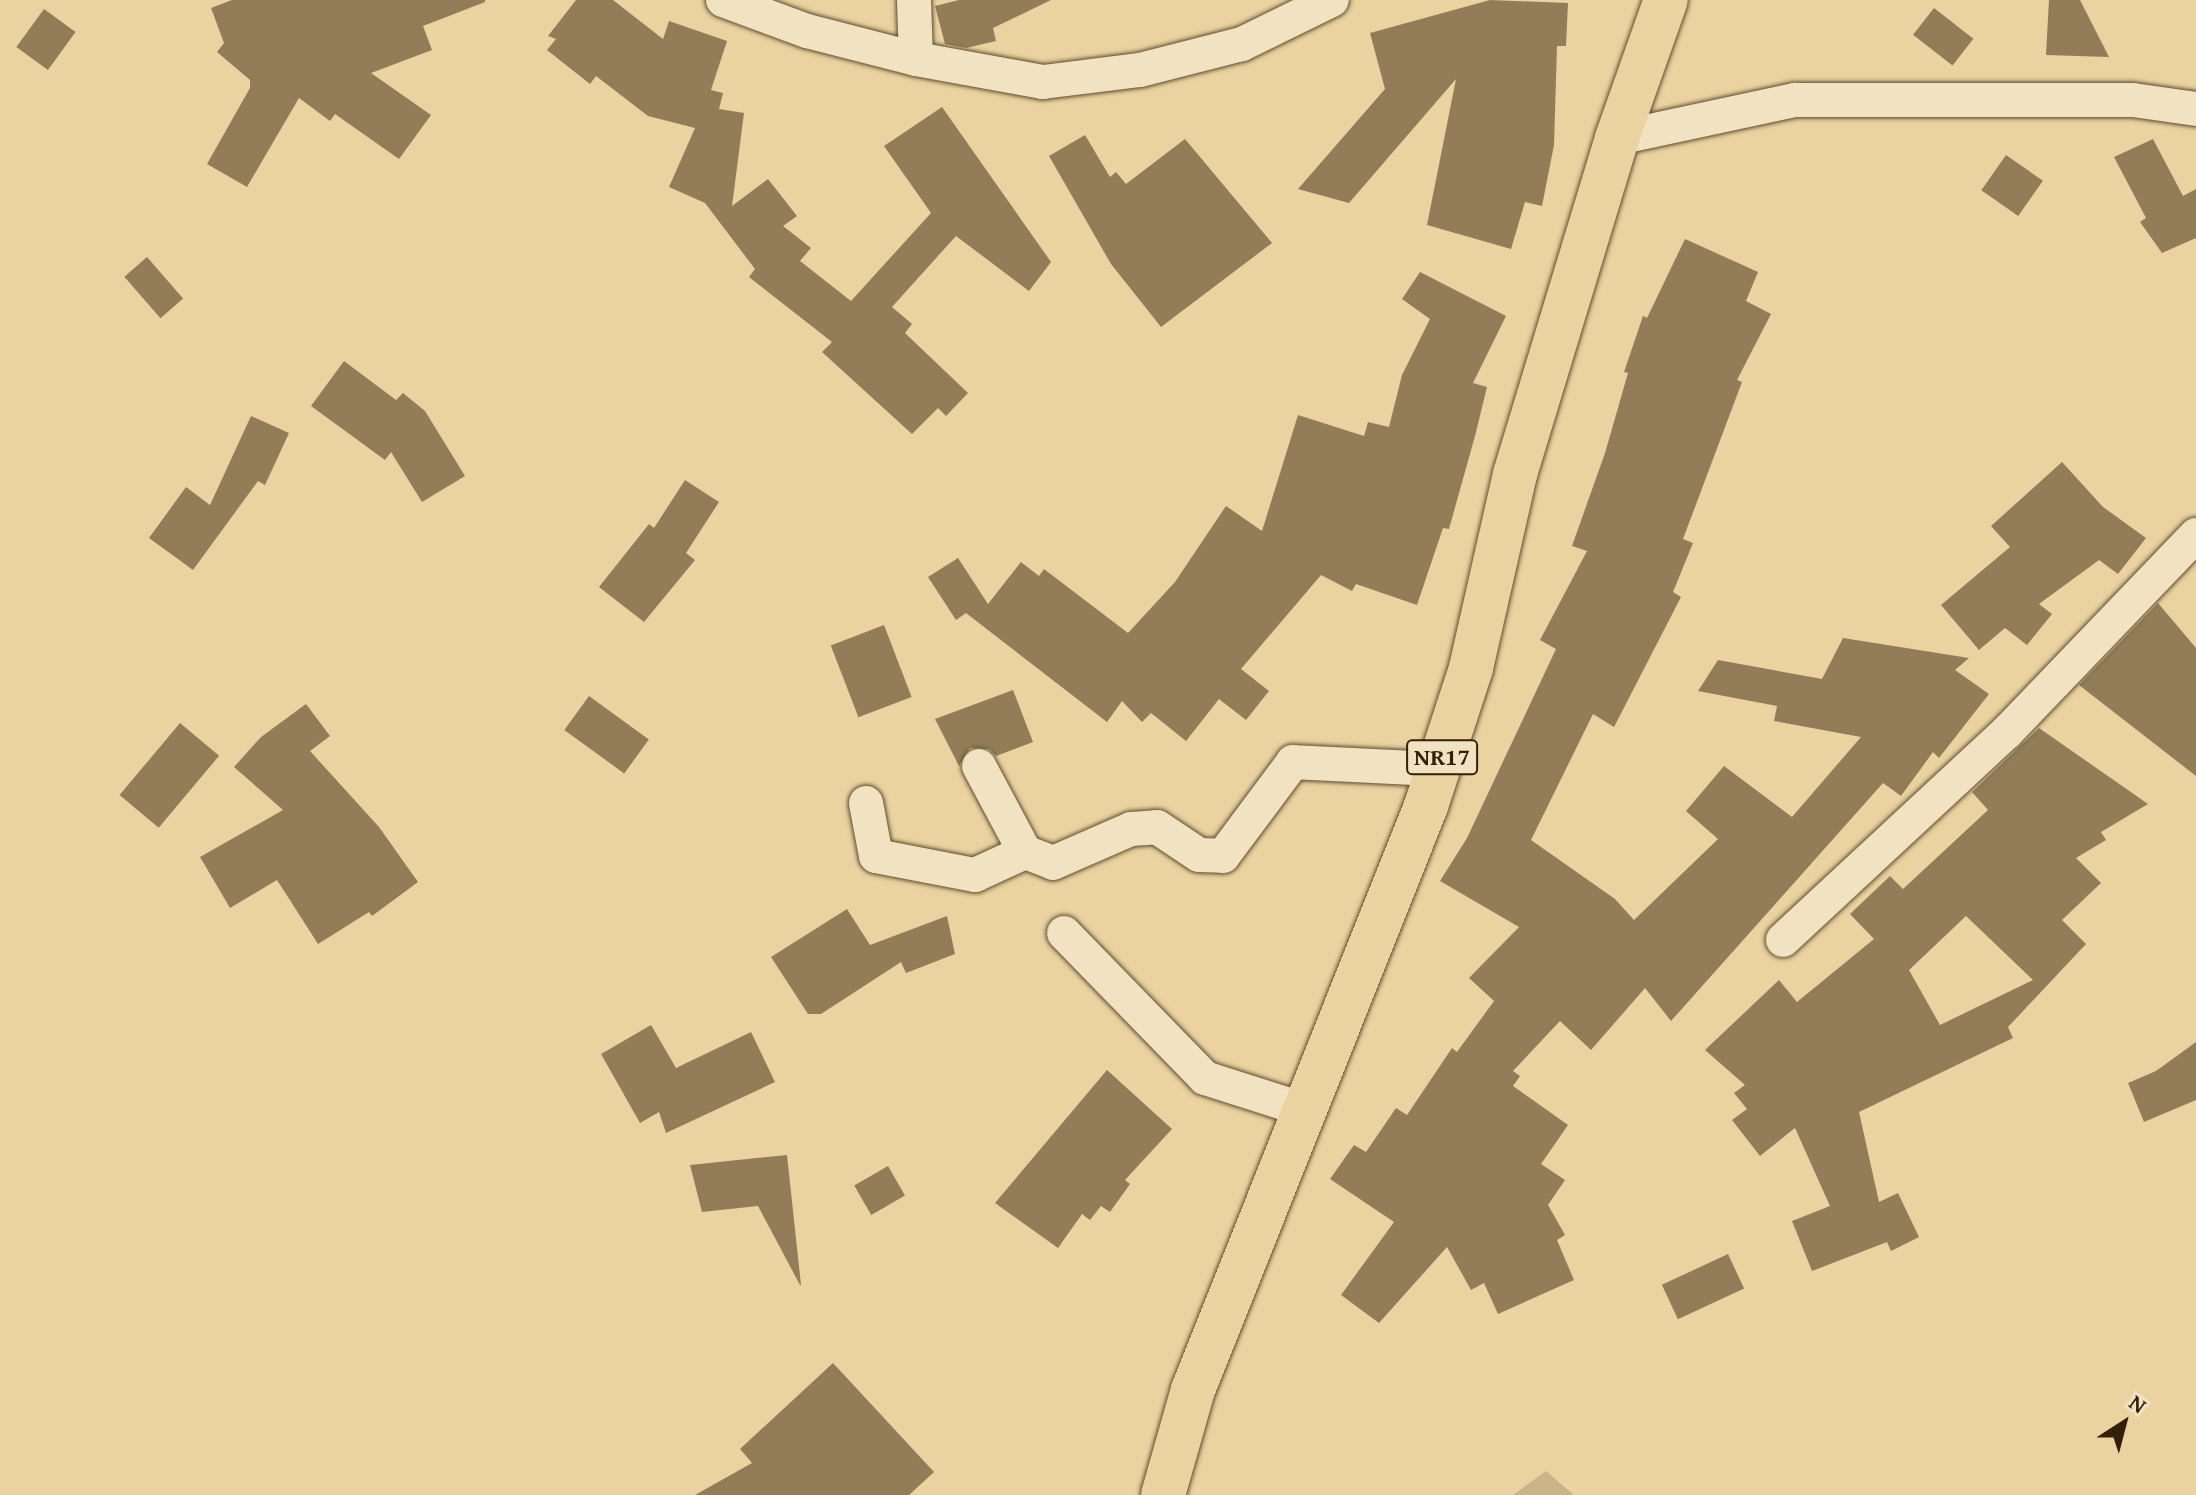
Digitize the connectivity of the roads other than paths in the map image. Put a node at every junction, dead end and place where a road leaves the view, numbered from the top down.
1 (723, 0) edge
2 (914, 0) edge
3 (1332, 0) edge
4 (1666, 0) edge
5 (916, 59) junction
6 (2196, 109) edge
7 (1617, 138) junction
8 (2196, 535) edge
9 (979, 766) dead end
10 (1438, 769) junction
11 (866, 803) dead end
12 (1025, 852) junction
13 (1064, 933) dead end
14 (1783, 940) dead end
15 (1305, 1110) junction
16 (1163, 1495) edge

1 - 5 street
2 - 5 street
3 - 5 street
4 - 7 main road, NR17
6 - 7 street
7 - 10 main road, NR17
8 - 14 street
9 - 12 street
10 - 12 street
10 - 15 main road, NR17
11 - 12 street
13 - 15 street
15 - 16 main road, NR17

